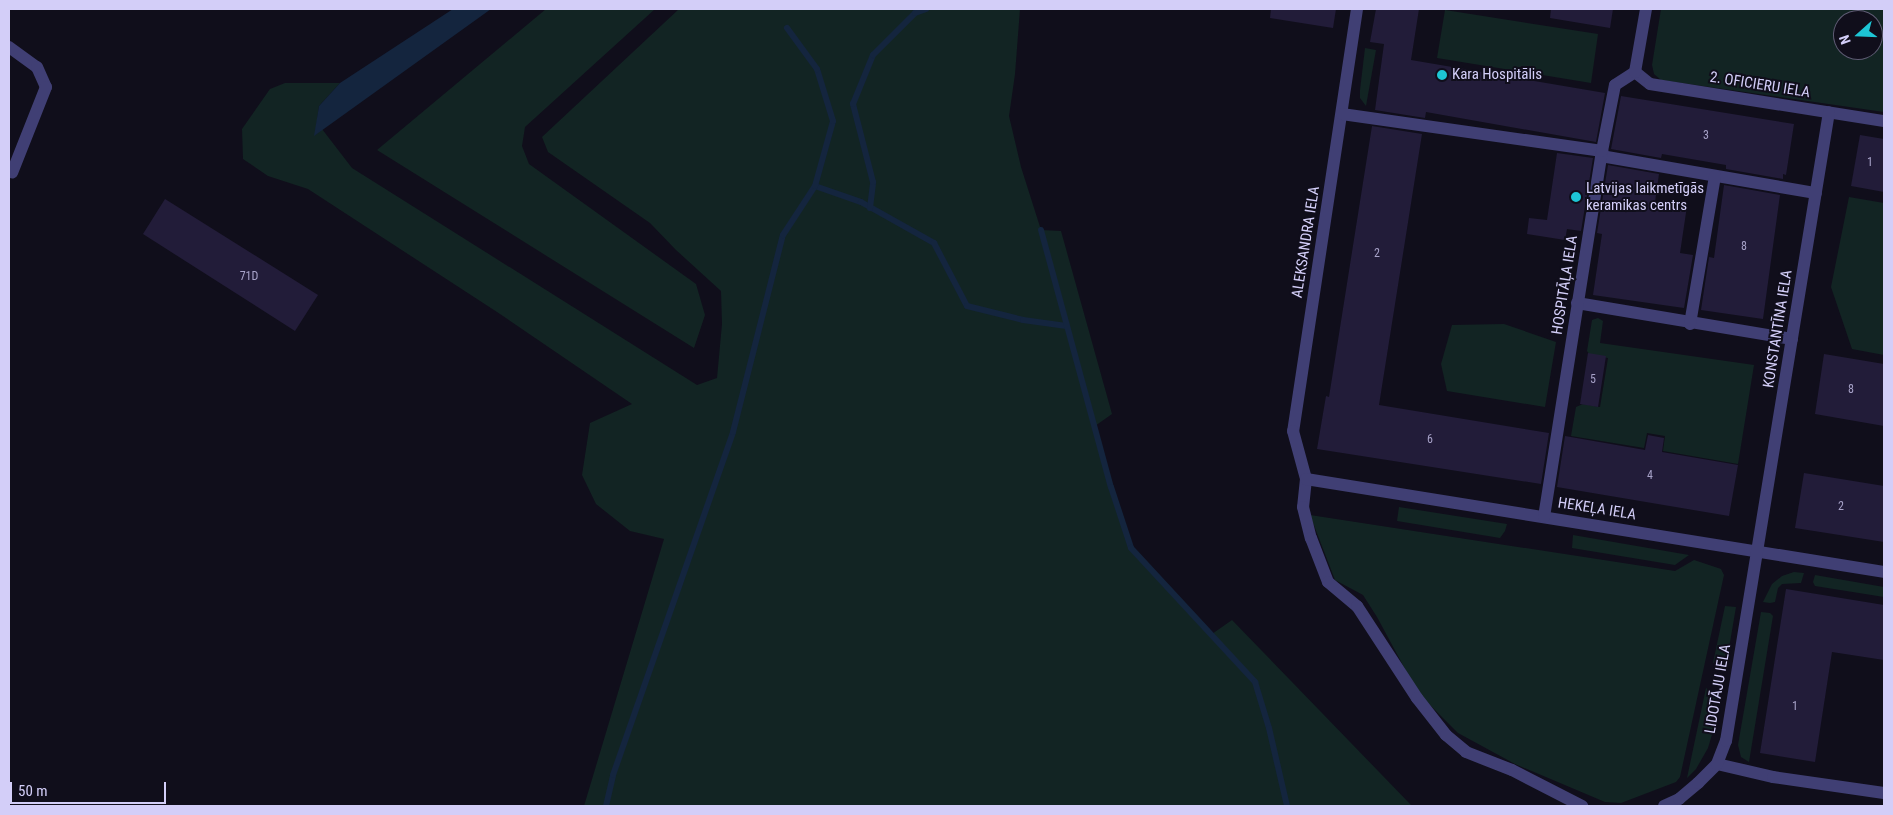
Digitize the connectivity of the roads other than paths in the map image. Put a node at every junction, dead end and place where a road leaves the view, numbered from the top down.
1 (1357, 9) edge
2 (1646, 9) edge
3 (9, 47) edge
4 (1635, 72) junction
5 (1829, 112) junction
6 (1342, 114) junction
7 (1884, 121) edge
8 (1601, 153) junction
9 (12, 173) dead end
10 (1715, 176) junction
11 (1816, 193) junction
12 (1577, 303) junction
13 (1690, 324) junction
14 (1792, 339) junction
15 (1306, 479) junction
16 (1544, 517) junction
17 (1758, 551) junction
18 (1884, 572) edge
19 (1717, 764) junction
20 (1884, 793) edge
21 (1582, 806) edge
22 (1664, 806) edge

1 - 6 street, ALEKSANDRA IELA
2 - 4 street
3 - 9 street
4 - 5 street, 2. OFICIERU IELA
4 - 8 street, HOSPITĀĻA IELA
5 - 7 street, 2. OFICIERU IELA
5 - 11 street, KONSTANTĪNA IELA
6 - 8 street
6 - 15 street, ALEKSANDRA IELA
8 - 10 street
8 - 12 street, HOSPITĀĻA IELA
10 - 11 street
10 - 13 street
11 - 14 street, KONSTANTĪNA IELA
12 - 13 street
12 - 16 street, HOSPITĀĻA IELA
13 - 14 street
14 - 17 street, KONSTANTĪNA IELA
15 - 16 street, HEKEĻA IELA
15 - 21 street
16 - 17 street, HEKEĻA IELA
17 - 18 street, HEKEĻA IELA
17 - 19 street, LIDOTĀJU IELA
19 - 20 street
19 - 22 street, LIDOTĀJU IELA

